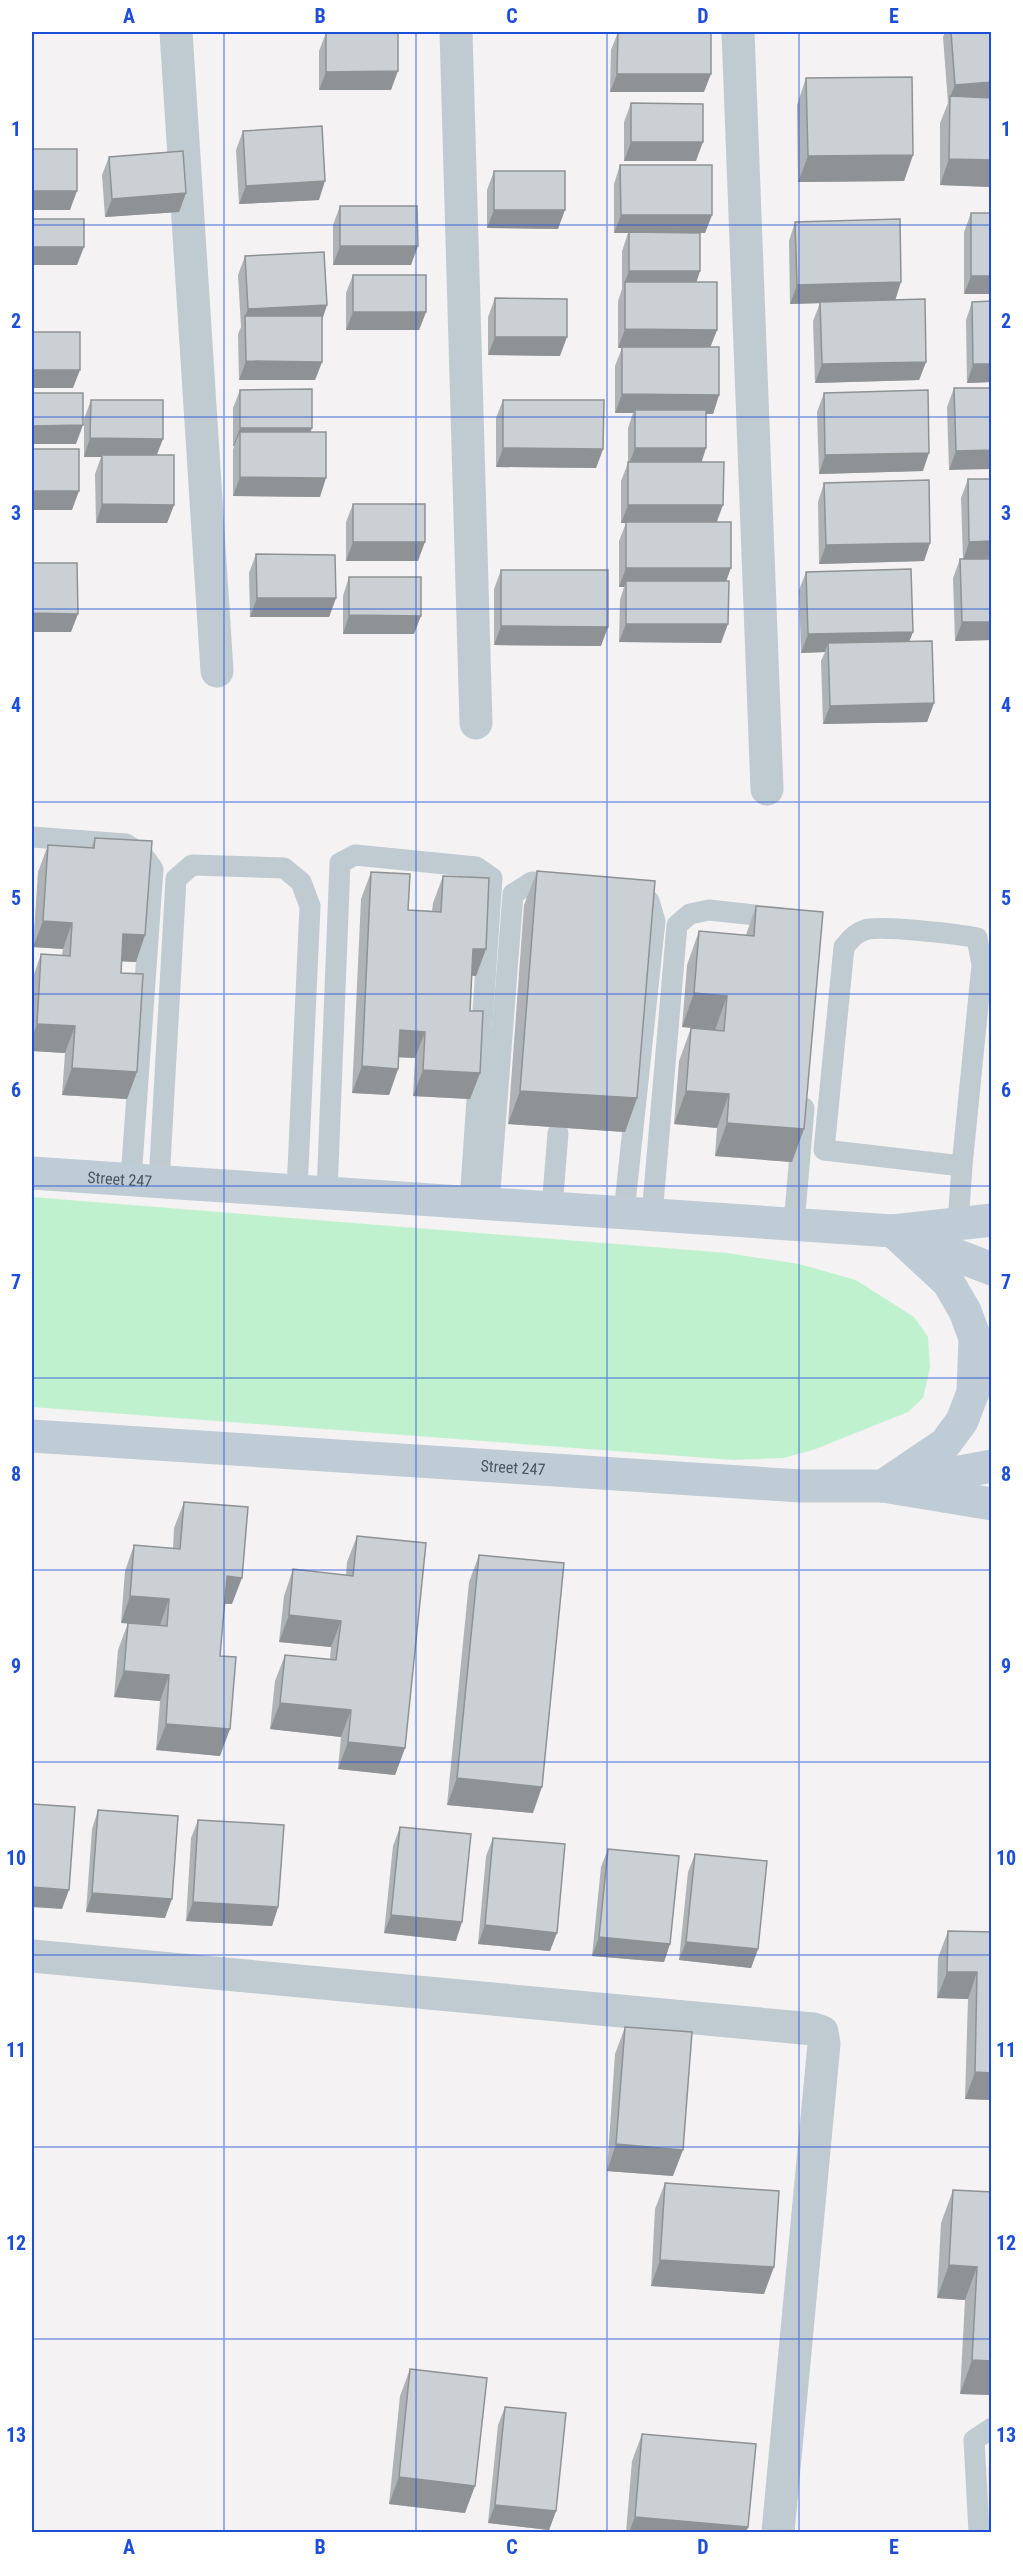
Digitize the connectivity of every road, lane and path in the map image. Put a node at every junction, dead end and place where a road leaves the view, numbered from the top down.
1 (176, 32) edge
2 (456, 32) edge
3 (738, 32) edge
4 (217, 671) dead end
5 (476, 723) dead end
6 (767, 789) dead end
7 (32, 837) edge
8 (586, 888) edge
9 (618, 891) edge
10 (804, 920) edge
11 (806, 1082) edge
12 (558, 1133) dead end
13 (962, 1166) junction
14 (32, 1173) edge
15 (145, 1181) junction
16 (312, 1192) junction
17 (479, 1203) junction
18 (552, 1208) junction
19 (638, 1214) junction
20 (992, 1220) edge
21 (958, 1223) junction
22 (794, 1224) junction
23 (893, 1231) junction
24 (992, 1269) edge
25 (32, 1436) edge
26 (992, 1466) edge
27 (883, 1486) junction
28 (992, 1504) edge
29 (32, 1956) edge
30 (992, 2428) edge
31 (778, 2532) edge
32 (979, 2532) edge

1 - 4 street
2 - 5 street
3 - 6 street
7 - 15 lane
8 - 17 lane
9 - 19 lane
10 - 19 lane
11 - 22 lane
12 - 18 lane
13 - 13 lane
13 - 21 lane
14 - 15 street, Street 247
15 - 16 street, Street 247
15 - 16 lane
16 - 17 street, Street 247
16 - 17 lane
17 - 18 street, Street 247
18 - 19 street, Street 247
19 - 22 street, Street 247
20 - 21 street
21 - 23 street
22 - 23 street, Street 247
23 - 24 street
23 - 27 street
25 - 27 street, Street 247
26 - 27 street
27 - 28 street, Street 247
29 - 31 street
30 - 32 lane

